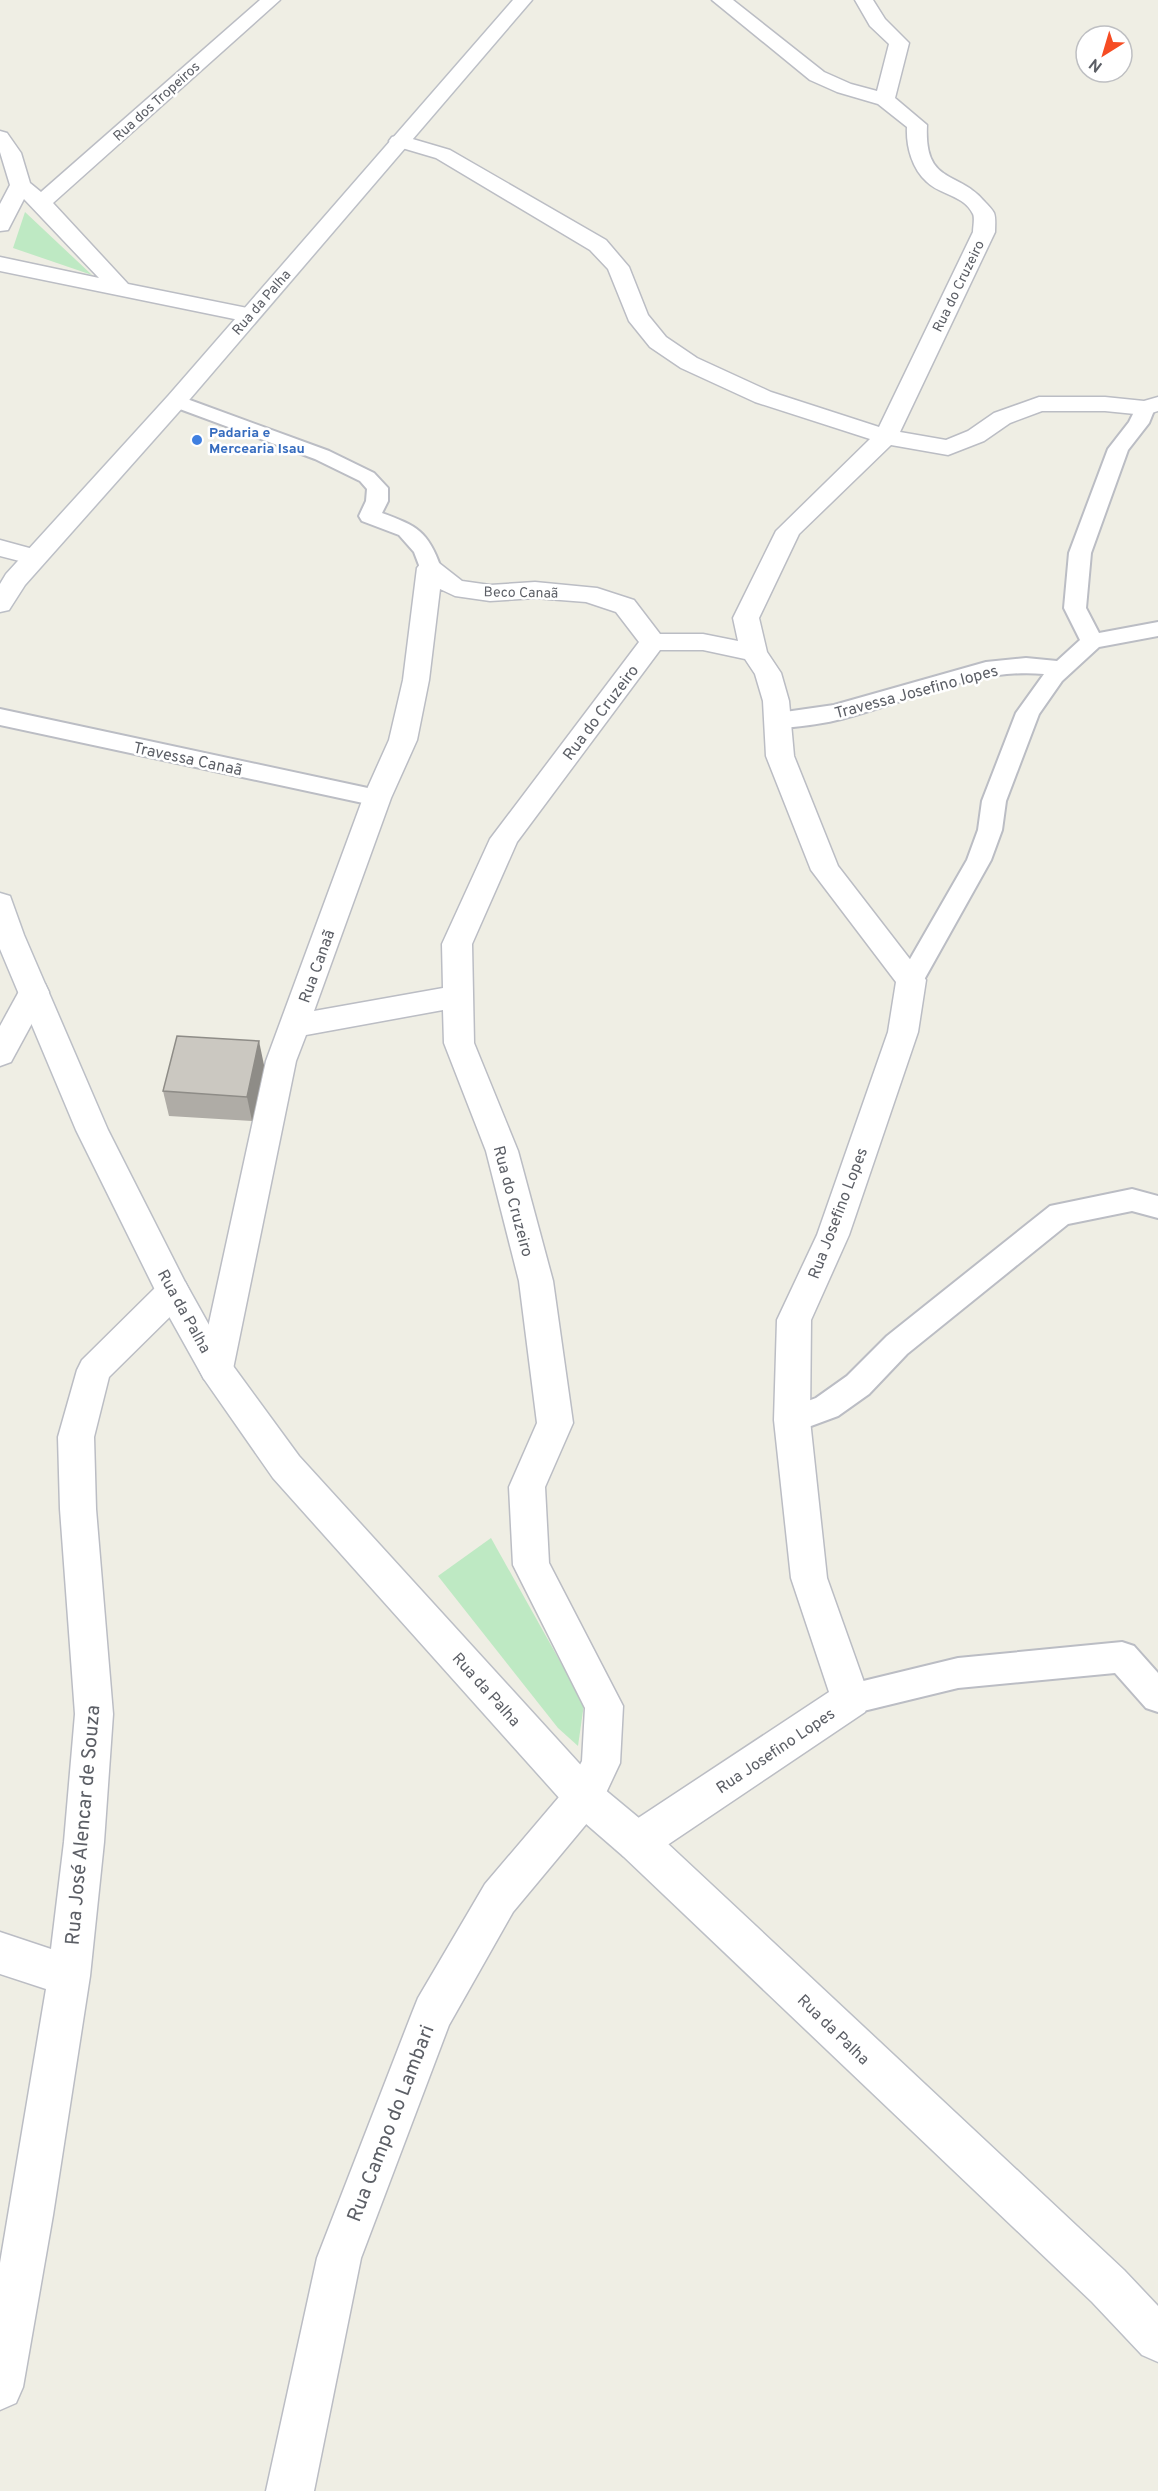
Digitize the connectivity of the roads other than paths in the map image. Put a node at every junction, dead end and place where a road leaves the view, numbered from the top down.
1 (271, 0) edge
2 (523, 0) edge
3 (721, 0) edge
4 (864, 0) edge
5 (885, 100) junction
6 (0, 137) edge
7 (399, 141) junction
8 (20, 185) junction
9 (40, 203) junction
10 (0, 225) edge
11 (1, 266) edge
12 (121, 290) junction
13 (249, 315) junction
14 (176, 401) junction
15 (1151, 406) edge
16 (886, 437) junction
17 (0, 548) edge
18 (35, 557) junction
19 (430, 568) junction
20 (0, 604) edge
21 (1158, 628) edge
22 (1092, 641) junction
23 (653, 642) junction
24 (754, 652) junction
25 (1064, 669) junction
26 (0, 717) edge
27 (778, 721) junction
28 (377, 798) junction
29 (0, 903) edge
30 (911, 980) junction
31 (34, 992) junction
32 (458, 996) junction
33 (294, 1026) junction
34 (0, 1054) edge
35 (1158, 1207) edge
36 (173, 1292) junction
37 (216, 1369) junction
38 (792, 1420) junction
39 (1158, 1697) edge
40 (851, 1699) junction
41 (584, 1797) junction
42 (637, 1842) junction
43 (0, 1953) edge
44 (69, 1976) junction
45 (1158, 2339) edge
46 (0, 2387) edge
47 (290, 2491) edge

1 - 9 street, Rua dos Tropeiros
2 - 7 street, Rua da Palha
3 - 5 street, Rua do Cruzeiro
4 - 5 street
5 - 16 street, Rua do Cruzeiro
6 - 8 street
7 - 13 street, Rua da Palha
7 - 16 street
8 - 9 street
8 - 10 street
9 - 12 street
11 - 12 street
12 - 13 street
13 - 14 street, Rua da Palha
14 - 18 street, Rua da Palha
14 - 19 lane, Beco Canaã
15 - 16 street
15 - 22 lane
16 - 24 street, Rua do Cruzeiro
17 - 18 street
18 - 20 street, Rua da Palha
19 - 23 street, Beco Canaã
19 - 28 street, Rua Canaã
21 - 22 lane
22 - 25 lane
23 - 24 street
23 - 32 street, Rua do Cruzeiro
24 - 27 street
25 - 27 lane, Travessa Josefino lopes
25 - 30 lane
26 - 28 lane, Travessa Canaã
27 - 30 street
28 - 33 street, Rua Canaã
29 - 31 street, Rua da Palha
30 - 38 street, Rua Josefino Lopes
31 - 34 street
31 - 36 street, Rua da Palha
32 - 33 street
32 - 41 street, Rua do Cruzeiro
33 - 37 street, Rua Canaã
35 - 38 lane
36 - 37 street, Rua da Palha
36 - 44 street, Rua José Alencar de Souza
37 - 41 street, Rua da Palha
38 - 40 street, Rua Josefino Lopes
39 - 40 lane
40 - 42 street, Rua Josefino Lopes
41 - 42 street, Rua da Palha
41 - 47 street, Rua Campo do Lambari
42 - 45 street, Rua da Palha
43 - 44 street
44 - 46 street, Rua José Alencar de Souza

